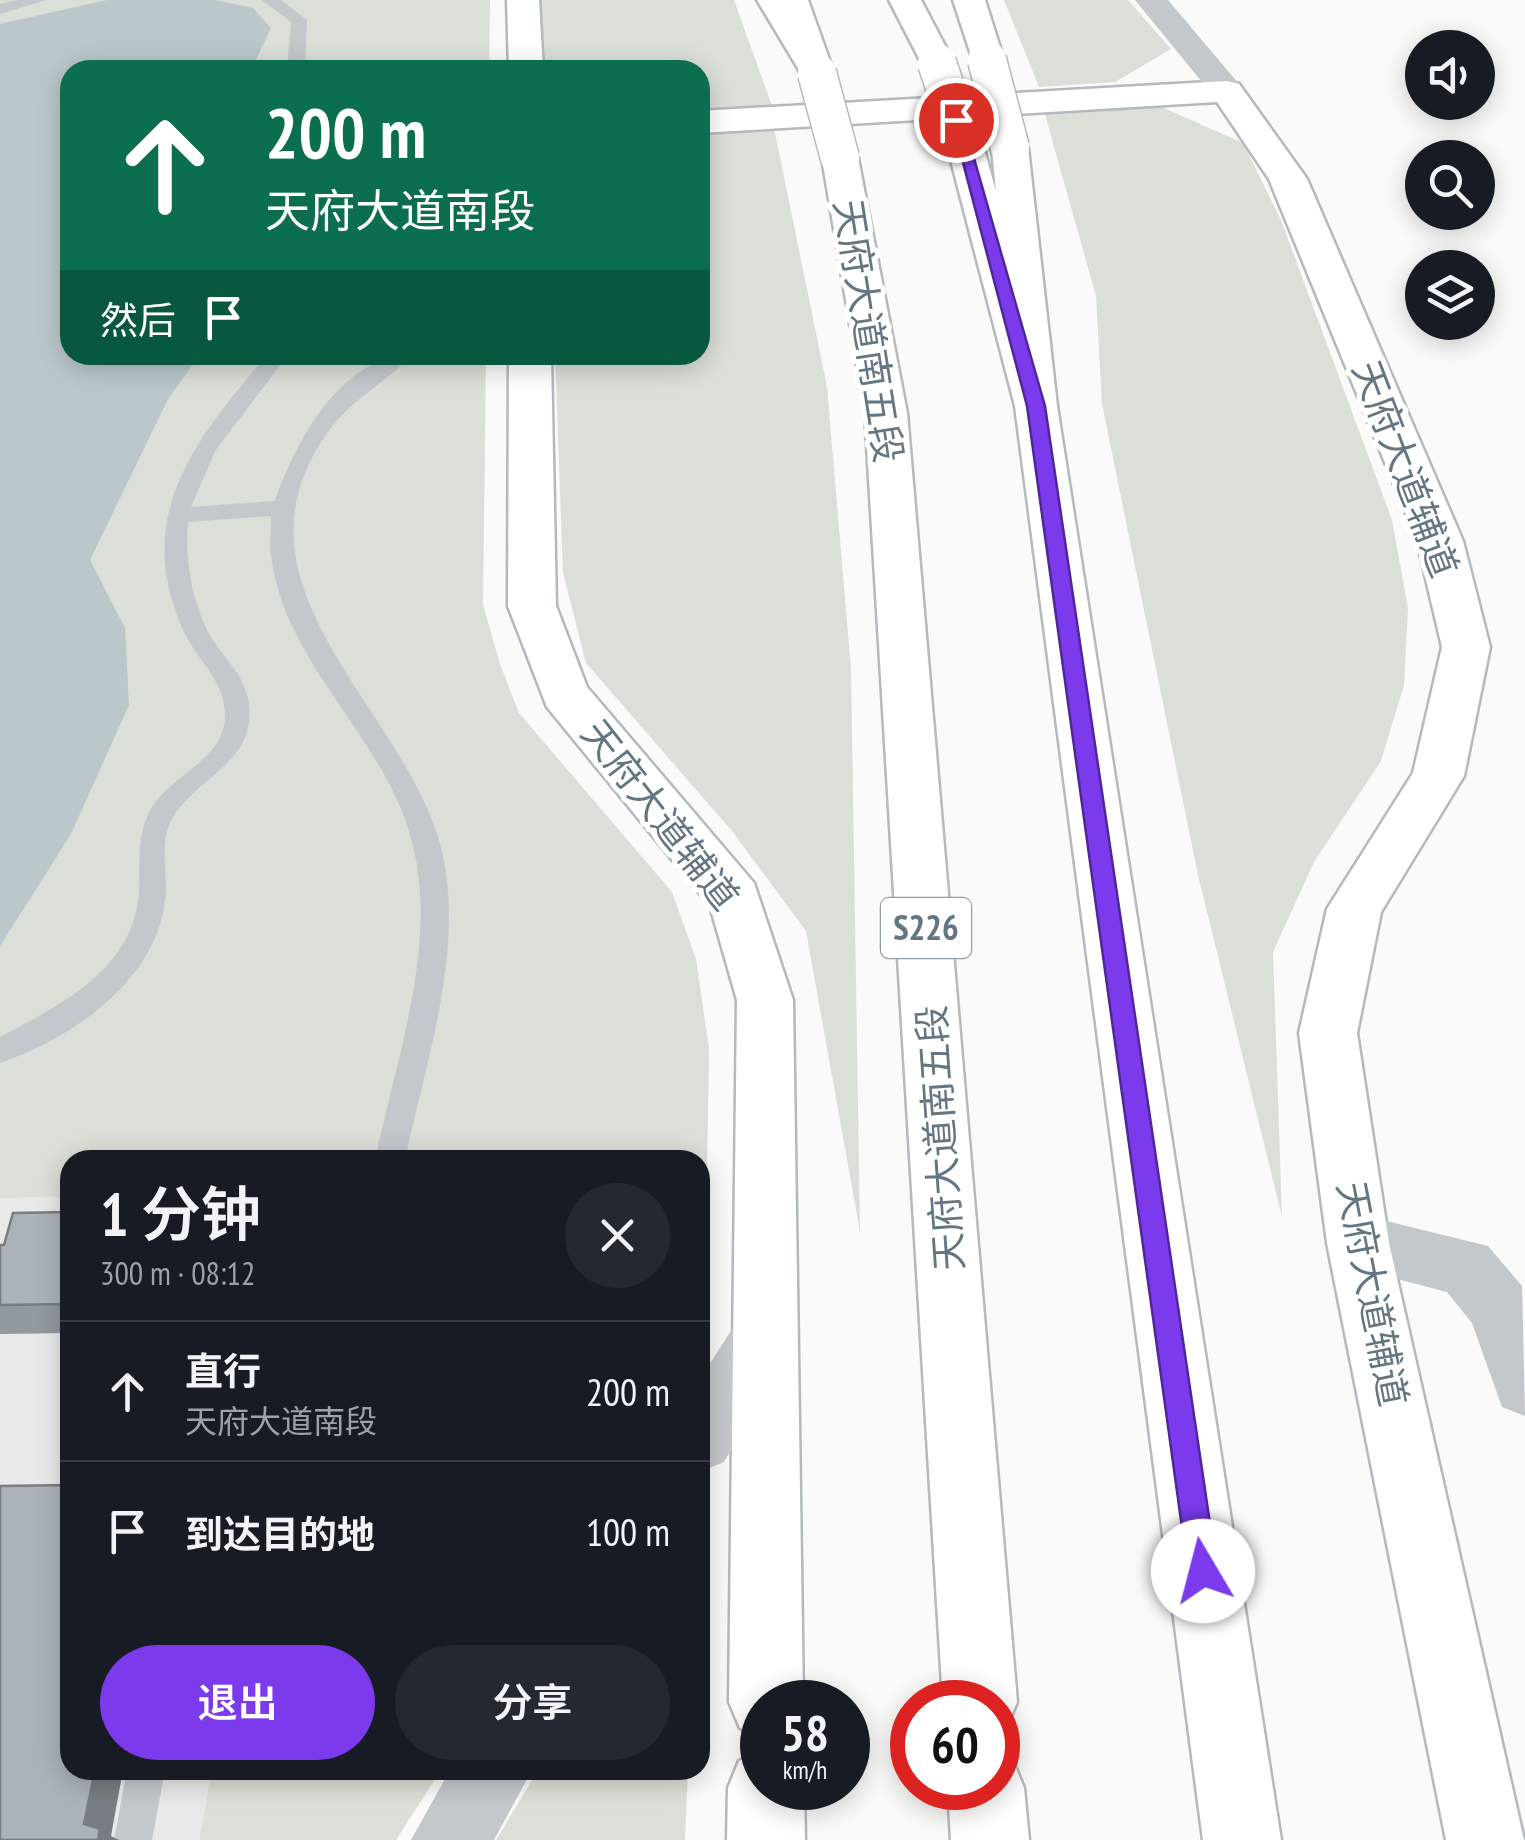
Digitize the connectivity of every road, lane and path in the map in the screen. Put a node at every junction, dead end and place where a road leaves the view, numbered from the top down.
1 (38, 0) edge
2 (270, 0) edge
3 (522, 0) edge
4 (773, 0) edge
5 (792, 0) edge
6 (905, 0) edge
7 (969, 0) edge
8 (1151, 0) edge
9 (0, 9) edge
10 (294, 60) edge
11 (525, 60) edge
12 (817, 74) junction
13 (1227, 91) junction
14 (710, 121) edge
15 (270, 365) edge
16 (385, 365) edge
17 (530, 365) edge
18 (1036, 406) junction
19 (282, 508) junction
20 (176, 515) junction
21 (0, 1051) edge
22 (392, 1150) edge
23 (1358, 1243) junction
24 (766, 1334) junction
25 (1525, 1384) edge
26 (710, 1423) edge
27 (766, 1680) edge
28 (978, 1680) edge
29 (144, 1780) edge
30 (488, 1780) edge
31 (766, 1810) edge
32 (988, 1810) edge
33 (132, 1840) edge
34 (450, 1840) edge
35 (766, 1840) edge
36 (990, 1840) edge
37 (1242, 1840) edge
38 (1485, 1840) edge

1 - 9 lane
2 - 10 lane
3 - 11 main road
4 - 12 main road
5 - 12 main road
6 - 18 main road, bridge
7 - 18 main road, bridge
8 - 13 street
12 - 28 main road, 天府大道南五段 / S226, bridge
13 - 14 main road
13 - 23 main road, 天府大道辅道
15 - 20 lane
16 - 19 lane
17 - 24 main road, 天府大道辅道
18 - 37 main road
19 - 20 lane
19 - 22 lane
20 - 21 lane
23 - 25 street
23 - 38 main road, 天府大道辅道
24 - 26 street
24 - 27 main road, 天府大道辅道
29 - 33 lane
30 - 34 street
31 - 35 main road
32 - 36 main road

